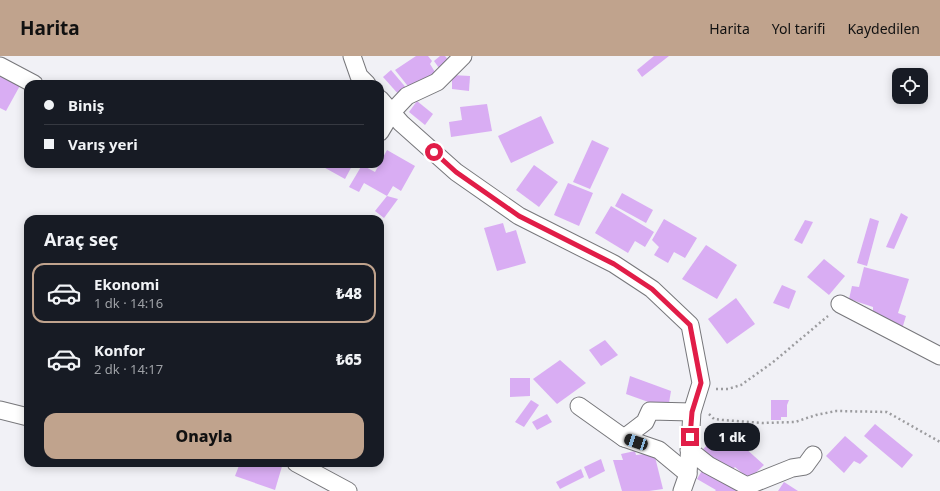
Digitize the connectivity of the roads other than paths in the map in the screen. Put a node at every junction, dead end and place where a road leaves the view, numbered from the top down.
1 (352, 56) edge
2 (463, 56) edge
3 (0, 66) edge
4 (26, 80) edge
5 (363, 80) edge
6 (384, 103) edge
7 (392, 112) junction
8 (384, 125) edge
9 (840, 304) road end
10 (940, 356) edge
11 (696, 400) junction
12 (579, 406) dead end
13 (0, 410) edge
14 (24, 416) edge
15 (624, 438) junction
16 (689, 450) junction
17 (813, 455) dead end
18 (303, 467) edge
19 (684, 487) edge
20 (348, 491) edge

1 - 5 street
2 - 7 street
3 - 4 street
6 - 7 street
7 - 8 street
7 - 11 street
9 - 10 street
11 - 15 street
11 - 16 street
12 - 15 street
13 - 14 street
15 - 19 street
16 - 17 street
16 - 19 street
18 - 20 street

